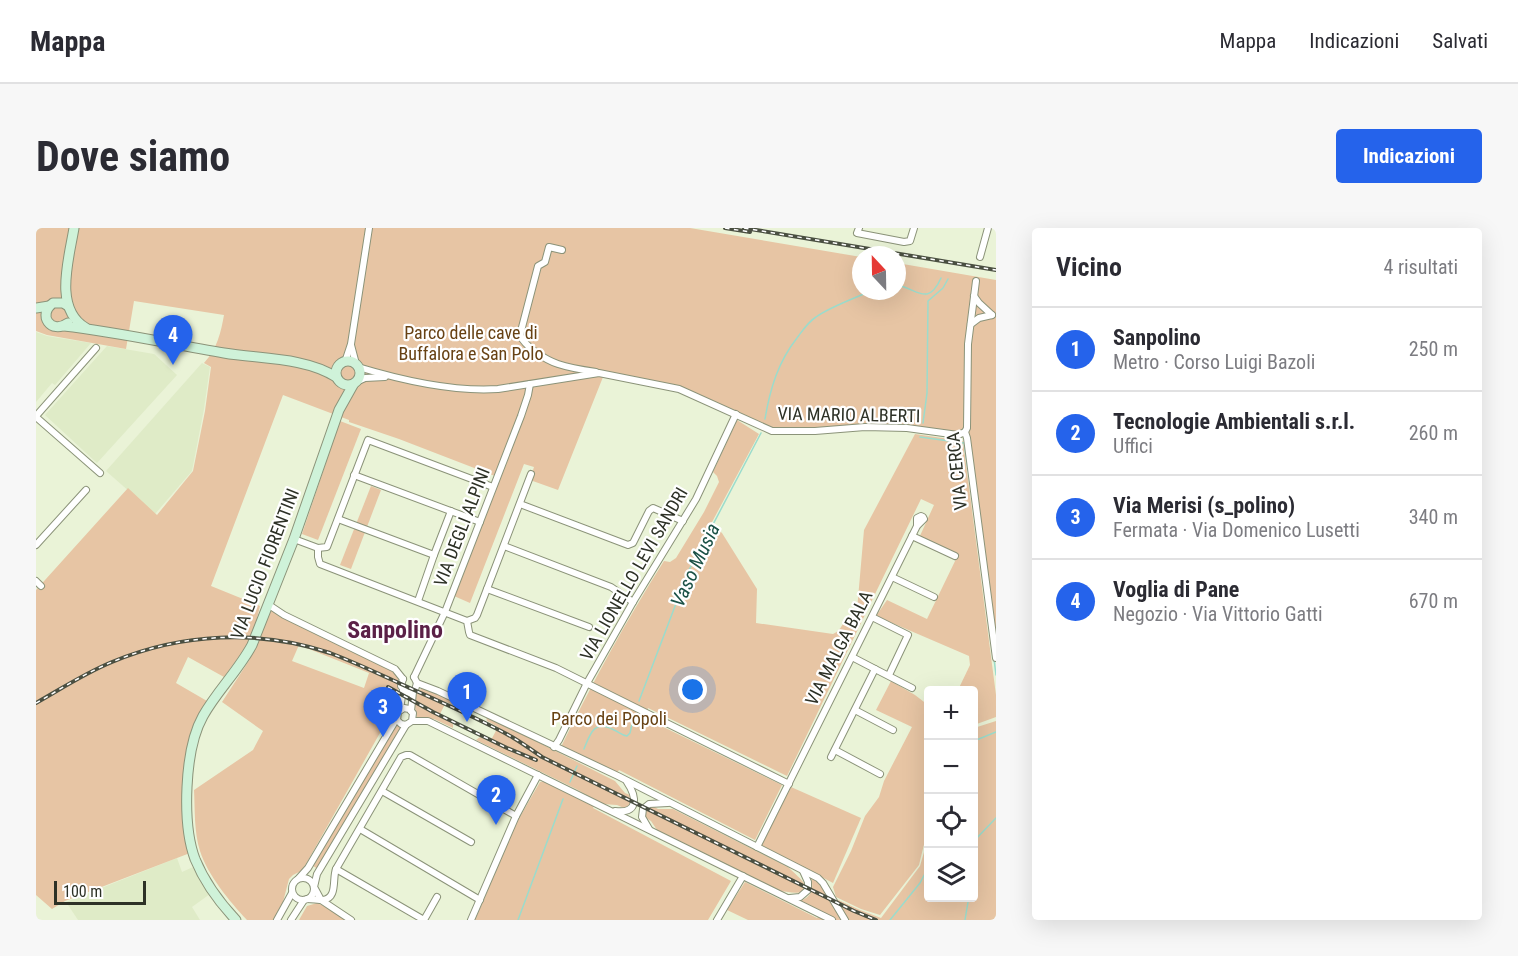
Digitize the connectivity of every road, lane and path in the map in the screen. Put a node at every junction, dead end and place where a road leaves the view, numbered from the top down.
1 (74, 228) edge
2 (369, 228) edge
3 (859, 228) edge
4 (914, 228) edge
5 (988, 228) edge
6 (562, 250) dead end
7 (981, 257) dead end
8 (976, 280) dead end
9 (65, 284) junction
10 (974, 296) junction
11 (51, 304) junction
12 (36, 308) edge
13 (69, 310) junction
14 (994, 315) edge
15 (36, 316) edge
16 (47, 320) junction
17 (971, 324) junction
18 (64, 326) junction
19 (87, 328) junction
20 (351, 344) junction
21 (96, 348) dead end
22 (343, 363) junction
23 (300, 364) junction
24 (357, 366) junction
25 (599, 373) junction
26 (395, 378) junction
27 (337, 379) junction
28 (354, 383) junction
29 (530, 384) junction
30 (339, 410) junction
31 (736, 414) junction
32 (36, 416) edge
33 (964, 432) junction
34 (100, 473) dead end
35 (531, 474) dead end
36 (354, 475) junction
37 (493, 487) junction
38 (86, 490) dead end
39 (520, 504) junction
40 (451, 511) junction
41 (338, 519) junction
42 (683, 521) junction
43 (480, 522) junction
44 (917, 526) dead end
45 (912, 536) junction
46 (294, 539) junction
47 (36, 545) edge
48 (504, 546) junction
49 (318, 548) junction
50 (434, 555) junction
51 (955, 556) dead end
52 (892, 577) junction
53 (487, 589) junction
54 (934, 597) dead end
55 (418, 602) junction
56 (633, 602) junction
57 (269, 604) junction
58 (445, 612) junction
59 (872, 617) junction
60 (467, 621) junction
61 (589, 627) dead end
62 (852, 657) junction
63 (996, 658) edge
64 (875, 669) junction
65 (888, 675) junction
66 (403, 678) junction
67 (415, 680) junction
68 (587, 683) junction
69 (912, 687) dead end
70 (403, 690) junction
71 (413, 692) junction
72 (400, 709) junction
73 (855, 710) junction
74 (411, 711) junction
75 (396, 718) junction
76 (409, 723) junction
77 (893, 730) dead end
78 (554, 747) junction
79 (835, 750) junction
80 (831, 757) dead end
81 (880, 774) dead end
82 (538, 775) junction
83 (626, 780) junction
84 (789, 783) junction
85 (382, 791) junction
86 (671, 803) junction
87 (612, 811) junction
88 (516, 816) junction
89 (360, 829) junction
90 (651, 831) junction
91 (471, 842) dead end
92 (757, 847) junction
93 (336, 869) junction
94 (802, 870) junction
95 (743, 876) junction
96 (299, 878) junction
97 (314, 887) junction
98 (292, 893) junction
99 (437, 897) dead end
100 (787, 898) junction
101 (305, 900) junction
102 (321, 900) junction
103 (480, 900) junction
104 (236, 920) edge
105 (277, 920) edge
106 (291, 920) edge
107 (351, 920) edge
108 (471, 920) edge
109 (717, 920) edge
110 (832, 920) edge
111 (845, 920) edge

1 - 9 street
2 - 20 street
3 - 4 street
5 - 7 street
6 - 25 street, VIA MARIO ALBERTI
8 - 10 street, VIA CERCA
9 - 11 street
9 - 13 street
10 - 14 street
10 - 17 street, VIA CERCA
11 - 12 street
11 - 13 street
11 - 16 street
13 - 18 street
13 - 19 street
14 - 17 street
15 - 16 street
16 - 18 street
17 - 33 street, VIA CERCA
18 - 19 street
19 - 23 street
20 - 22 street
20 - 24 street
21 - 32 street
22 - 23 street
22 - 24 street
22 - 27 street
23 - 27 street
24 - 26 street, VIA MARIO ALBERTI
24 - 28 street
25 - 29 street, VIA MARIO ALBERTI
25 - 31 street, VIA MARIO ALBERTI
26 - 28 street, VIA MARIO ALBERTI
26 - 29 street, VIA MARIO ALBERTI
27 - 28 street
27 - 30 street, VIA LUCIO FIORENTINI
28 - 30 street, VIA LUCIO FIORENTINI
29 - 37 street, VIA DEGLI ALPINI
30 - 46 street, VIA LUCIO FIORENTINI
31 - 33 street, VIA MARIO ALBERTI
31 - 42 street, VIA LIONELLO LEVI SANDRI
32 - 34 street
33 - 63 street, VIA CERCA
35 - 39 street
36 - 37 street
36 - 40 street
36 - 41 street
37 - 43 street, VIA DEGLI ALPINI
38 - 47 street
39 - 42 street
39 - 48 street
40 - 43 street
40 - 50 street
41 - 49 street
41 - 50 street
42 - 56 street, VIA LIONELLO LEVI SANDRI
43 - 58 street, VIA DEGLI ALPINI
44 - 45 street, VIA MALGA BALA
45 - 51 street
45 - 52 street, VIA MALGA BALA
46 - 49 street
46 - 57 street, VIA LUCIO FIORENTINI
48 - 53 street
48 - 56 street
49 - 55 street
50 - 55 street
52 - 54 street
52 - 59 street, VIA MALGA BALA
53 - 60 street
53 - 61 street
55 - 58 street
56 - 68 street, VIA LIONELLO LEVI SANDRI
57 - 66 street
57 - 104 street, VIA LUCIO FIORENTINI
58 - 60 street
58 - 67 street, VIA DEGLI ALPINI
59 - 62 street, VIA MALGA BALA
59 - 65 street
60 - 68 street
62 - 64 street
62 - 84 street, VIA MALGA BALA
64 - 65 street
64 - 73 street
65 - 69 street
66 - 67 street
66 - 70 street
67 - 71 street
67 - 78 street
68 - 78 street, VIA LIONELLO LEVI SANDRI
68 - 84 street
70 - 71 street
70 - 72 street
71 - 74 street
72 - 74 street
72 - 75 street
73 - 77 street
73 - 79 street
74 - 76 street
75 - 76 street
75 - 96 street
76 - 82 street
76 - 97 street
78 - 83 street
79 - 80 street
79 - 81 street
82 - 87 street
82 - 88 street
83 - 86 street
83 - 87 street
84 - 92 street, VIA MALGA BALA
85 - 88 street
85 - 89 street
85 - 91 street
86 - 90 street
86 - 92 street
87 - 90 street
88 - 103 street
89 - 93 street
89 - 103 street
90 - 95 street
92 - 94 street
93 - 99 street
93 - 102 street
94 - 100 street
94 - 111 street
95 - 100 street
95 - 109 street
96 - 97 street
96 - 98 street
97 - 101 street
97 - 102 street
98 - 101 street
98 - 105 street
100 - 110 street
101 - 102 street
101 - 106 street
102 - 107 street
103 - 108 street

